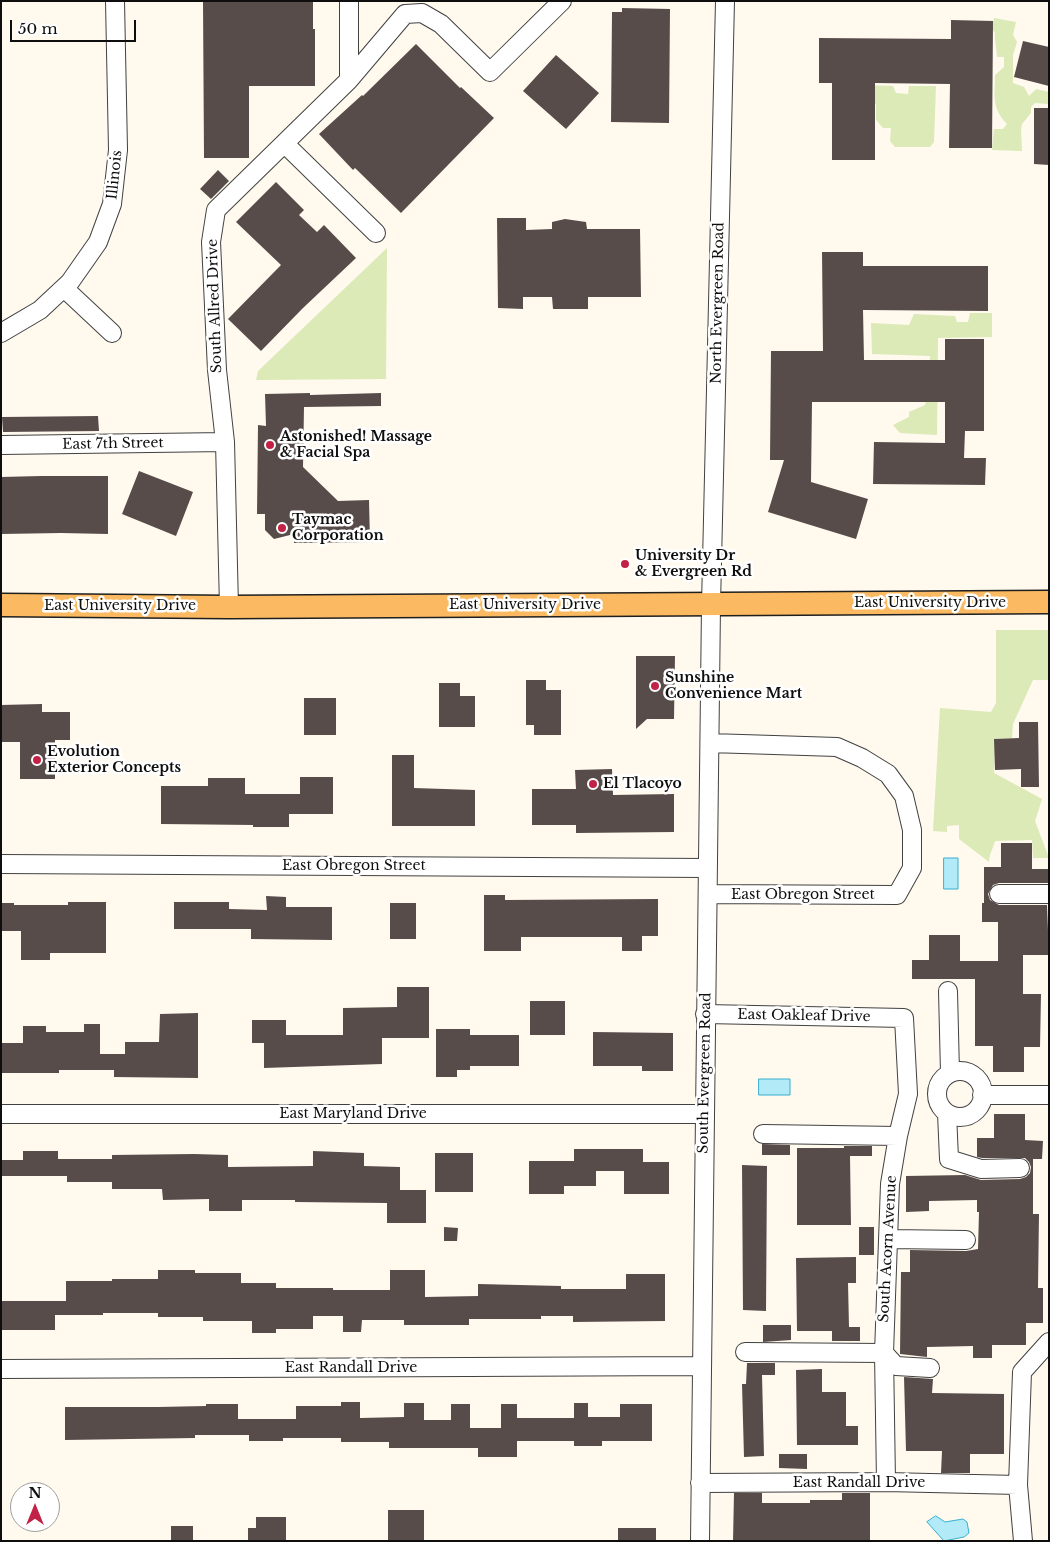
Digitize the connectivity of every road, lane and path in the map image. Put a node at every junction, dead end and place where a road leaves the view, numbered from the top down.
1 (116, 1) edge
2 (349, 1) edge
3 (562, 1) edge
4 (725, 1) edge
5 (349, 80) junction
6 (285, 144) junction
7 (376, 233) dead end
8 (64, 288) junction
9 (1, 333) edge
10 (112, 333) dead end
11 (225, 442) junction
12 (1, 445) edge
13 (1049, 602) edge
14 (1, 605) edge
15 (711, 605) junction
16 (230, 607) junction
17 (710, 743) junction
18 (1, 864) edge
19 (707, 868) junction
20 (708, 894) junction
21 (1000, 894) dead end
22 (1049, 894) edge
23 (948, 991) dead end
24 (705, 1014) junction
25 (904, 1018) joint
26 (950, 1073) junction
27 (908, 1094) junction
28 (937, 1095) junction
29 (982, 1095) junction
30 (1049, 1095) edge
31 (947, 1112) junction
32 (1, 1114) edge
33 (705, 1114) junction
34 (763, 1134) dead end
35 (898, 1136) junction
36 (1020, 1168) dead end
37 (888, 1239) junction
38 (966, 1240) dead end
39 (1049, 1342) edge
40 (745, 1352) dead end
41 (884, 1353) junction
42 (701, 1366) junction
43 (930, 1368) dead end
44 (1, 1369) edge
45 (886, 1482) junction
46 (700, 1483) junction
47 (1018, 1485) junction
48 (700, 1541) edge
49 (1023, 1541) edge

1 - 8 street, Illinois
2 - 5 street
3 - 5 street, South Allred Drive
4 - 15 street, North Evergreen Road
5 - 6 street, South Allred Drive
6 - 7 street
6 - 11 street, South Allred Drive
8 - 9 street, Illinois
8 - 10 street
11 - 12 street, East 7th Street
11 - 16 street, South Allred Drive
13 - 15 main road, East University Drive
14 - 16 main road, East University Drive
15 - 16 main road, East University Drive
15 - 17 street, South Evergreen Road
17 - 19 street, South Evergreen Road
17 - 20 street, East Obregon Street
18 - 19 street, East Obregon Street
19 - 20 street, South Evergreen Road
20 - 24 street, South Evergreen Road
21 - 22 street
23 - 26 street
24 - 25 street, East Oakleaf Drive
24 - 33 street, South Evergreen Road
25 - 27 street, South Acorn Avenue
26 - 28 street
26 - 29 street
27 - 28 street
27 - 35 street, South Acorn Avenue
28 - 31 street
29 - 30 street
29 - 31 street
31 - 36 street
32 - 33 street, East Maryland Drive
33 - 42 street, South Evergreen Road
34 - 35 street
35 - 37 street, South Acorn Avenue
37 - 38 street
37 - 41 street, South Acorn Avenue
39 - 47 street
40 - 41 street
41 - 43 street
41 - 45 street, South Acorn Avenue
42 - 44 street, East Randall Drive
42 - 46 street, South Evergreen Road
45 - 46 street, East Randall Drive
45 - 47 street, East Randall Drive
46 - 48 street, South Evergreen Road
47 - 49 street

